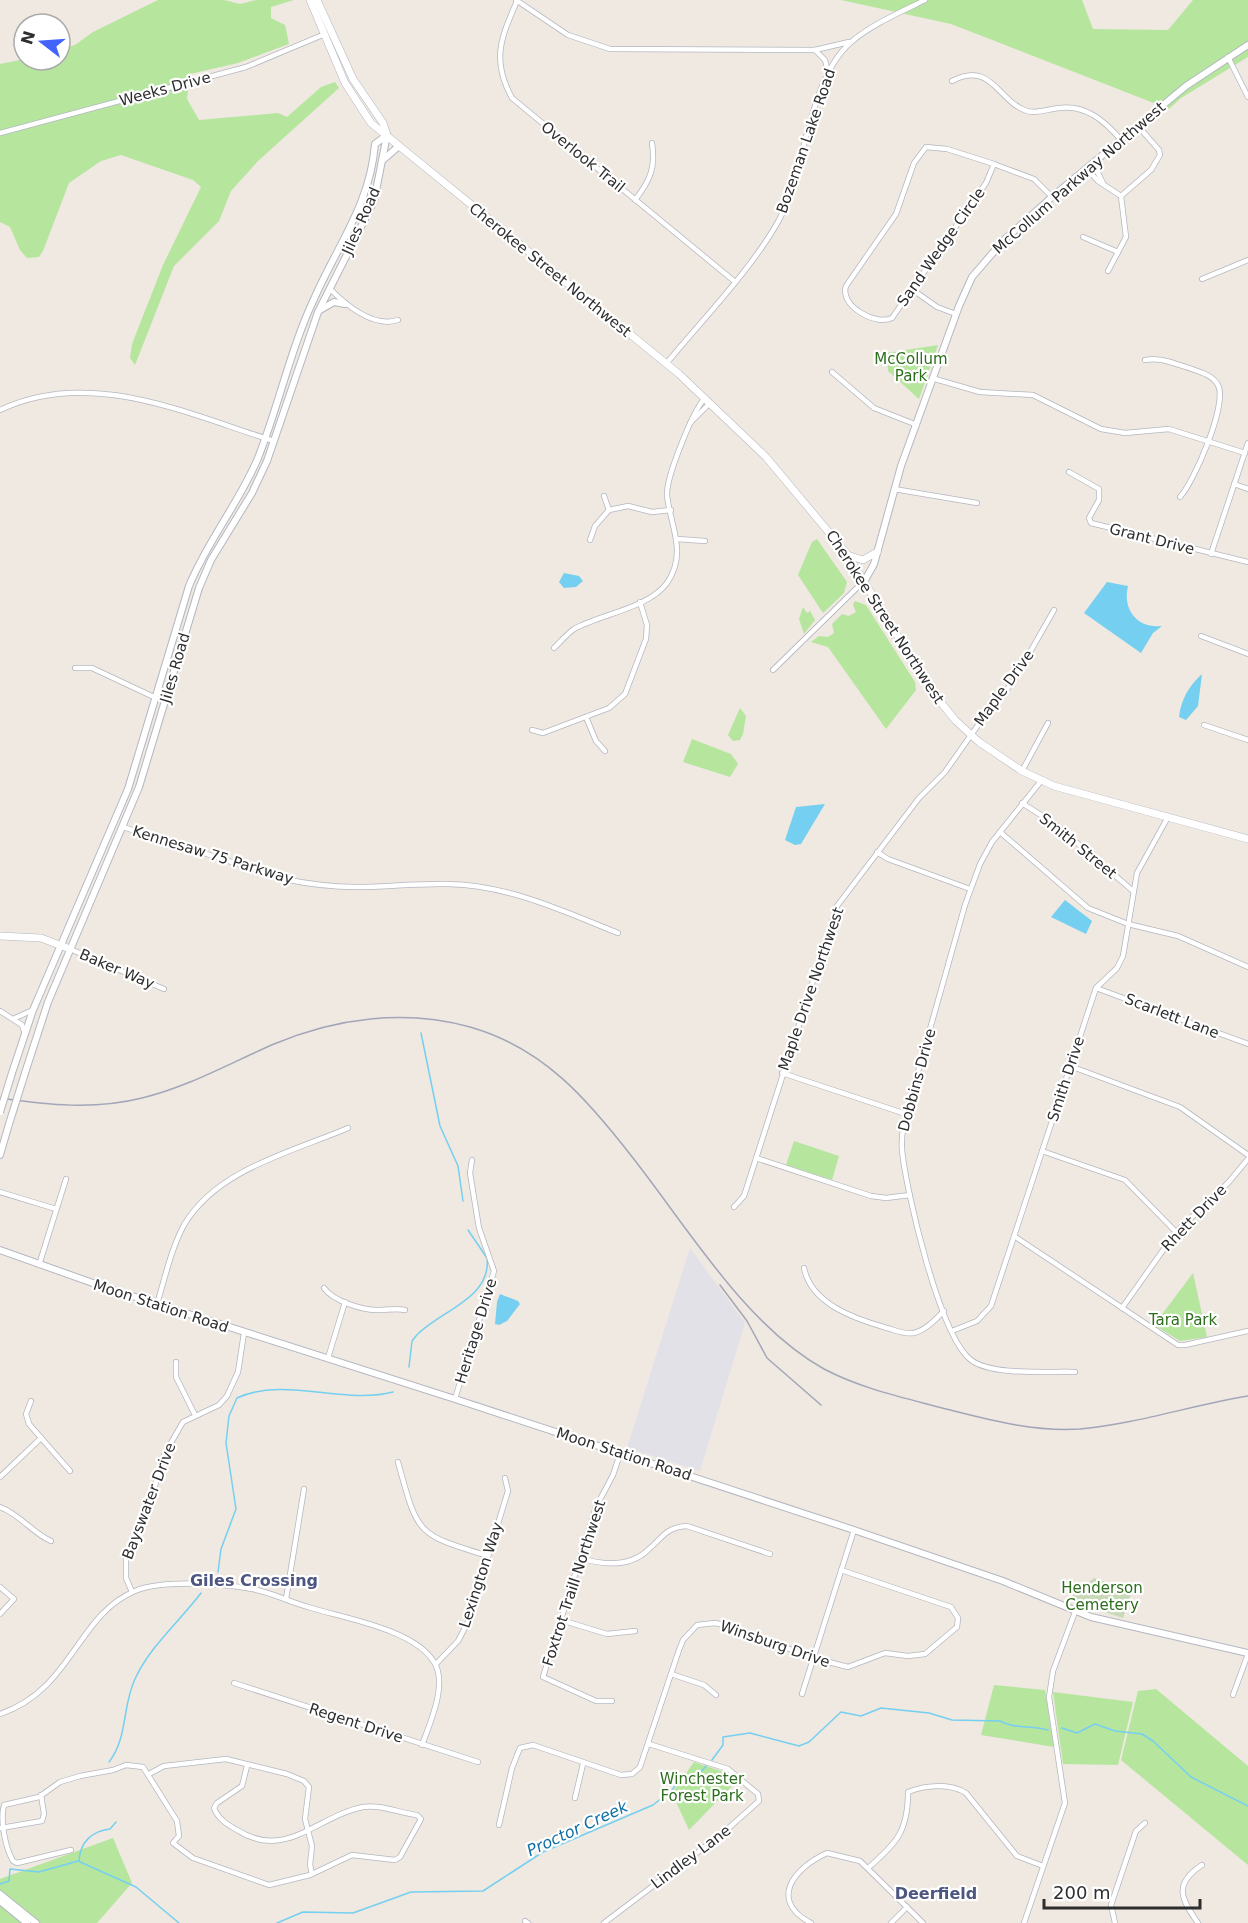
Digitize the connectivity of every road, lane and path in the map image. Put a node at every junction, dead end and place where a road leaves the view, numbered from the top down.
1 (310, 0) edge
2 (317, 0) edge
3 (516, 0) edge
4 (925, 0) edge
5 (325, 34) junction
6 (852, 41) junction
7 (1248, 45) edge
8 (815, 50) junction
9 (1228, 56) junction
10 (828, 72) junction
11 (952, 81) dead end
12 (1248, 97) edge
13 (1138, 126) junction
14 (0, 133) edge
15 (387, 135) junction
16 (1121, 140) junction
17 (652, 143) dead end
18 (399, 146) junction
19 (384, 159) junction
20 (1093, 163) junction
21 (994, 164) junction
22 (1087, 169) junction
23 (1103, 183) junction
24 (1121, 196) junction
25 (1052, 197) junction
26 (635, 200) junction
27 (1083, 237) dead end
28 (1118, 252) junction
29 (1248, 260) edge
30 (1108, 271) dead end
31 (1202, 279) dead end
32 (734, 281) junction
33 (330, 289) junction
34 (913, 290) junction
35 (345, 304) junction
36 (318, 312) junction
37 (956, 314) junction
38 (398, 320) dead end
39 (1145, 360) dead end
40 (666, 364) junction
41 (832, 372) dead end
42 (935, 378) junction
43 (707, 401) junction
44 (0, 410) edge
45 (917, 425) junction
46 (265, 438) junction
47 (1207, 440) junction
48 (274, 441) junction
49 (1248, 443) edge
50 (1245, 453) junction
51 (1069, 472) dead end
52 (1234, 484) junction
53 (894, 489) junction
54 (1248, 489) edge
55 (604, 496) dead end
56 (1179, 497) dead end
57 (977, 503) dead end
58 (609, 510) junction
59 (671, 510) junction
60 (678, 539) junction
61 (590, 540) dead end
62 (705, 541) dead end
63 (877, 552) junction
64 (1211, 554) junction
65 (847, 555) junction
66 (1248, 561) edge
67 (865, 580) junction
68 (640, 602) junction
69 (1054, 610) dead end
70 (1201, 636) dead end
71 (554, 648) dead end
72 (1248, 654) edge
73 (75, 668) dead end
74 (773, 670) dead end
75 (156, 698) junction
76 (586, 717) junction
77 (1048, 723) dead end
78 (1203, 725) dead end
79 (532, 730) dead end
80 (970, 735) junction
81 (1248, 740) edge
82 (605, 751) dead end
83 (1022, 771) junction
84 (1041, 781) junction
85 (1022, 803) junction
86 (1168, 817) junction
87 (123, 827) junction
88 (1000, 832) junction
89 (1248, 839) edge
90 (877, 852) junction
91 (970, 889) junction
92 (1133, 891) junction
93 (1128, 924) junction
94 (618, 933) dead end
95 (0, 936) edge
96 (61, 945) junction
97 (70, 949) junction
98 (1248, 967) edge
99 (1096, 988) junction
100 (164, 989) dead end
101 (33, 1010) junction
102 (0, 1011) edge
103 (15, 1018) junction
104 (25, 1034) junction
105 (1248, 1044) edge
106 (1070, 1066) junction
107 (782, 1073) junction
108 (0, 1113) edge
109 (906, 1114) junction
110 (348, 1128) dead end
111 (1042, 1150) junction
112 (0, 1155) edge
113 (1248, 1157) edge
114 (756, 1158) junction
115 (472, 1160) dead end
116 (66, 1179) dead end
117 (0, 1192) edge
118 (910, 1195) junction
119 (734, 1207) dead end
120 (56, 1209) junction
121 (1176, 1232) junction
122 (1014, 1236) junction
123 (0, 1250) edge
124 (39, 1265) junction
125 (804, 1268) dead end
126 (324, 1288) dead end
127 (345, 1302) junction
128 (157, 1304) junction
129 (1122, 1308) junction
130 (405, 1310) dead end
131 (944, 1311) junction
132 (952, 1331) junction
133 (1248, 1331) edge
134 (244, 1333) junction
135 (328, 1359) junction
136 (176, 1362) dead end
137 (1075, 1372) dead end
138 (455, 1399) junction
139 (31, 1401) dead end
140 (195, 1414) junction
141 (41, 1438) junction
142 (620, 1454) junction
143 (398, 1462) dead end
144 (70, 1471) dead end
145 (0, 1477) edge
146 (505, 1478) dead end
147 (304, 1489) dead end
148 (0, 1507) edge
149 (854, 1530) junction
150 (51, 1541) dead end
151 (770, 1554) dead end
152 (488, 1556) junction
153 (580, 1558) junction
154 (842, 1570) junction
155 (0, 1587) edge
156 (132, 1592) junction
157 (286, 1599) junction
158 (1075, 1612) junction
159 (0, 1614) edge
160 (561, 1620) junction
161 (635, 1631) dead end
162 (1248, 1654) edge
163 (813, 1658) junction
164 (436, 1664) junction
165 (671, 1674) junction
166 (234, 1683) dead end
167 (802, 1694) dead end
168 (716, 1695) dead end
169 (1233, 1695) dead end
170 (612, 1701) dead end
171 (0, 1714) edge
172 (649, 1744) junction
173 (422, 1745) junction
174 (478, 1762) dead end
175 (583, 1764) junction
176 (247, 1766) junction
177 (149, 1774) junction
178 (41, 1795) junction
179 (575, 1798) dead end
180 (1145, 1823) dead end
181 (500, 1825) dead end
182 (1, 1828) edge
183 (309, 1831) junction
184 (71, 1850) dead end
185 (1202, 1865) dead end
186 (1043, 1866) junction
187 (868, 1868) junction
188 (312, 1874) junction
189 (0, 1894) edge
190 (0, 1901) edge
191 (907, 1907) junction
192 (27, 1923) edge
193 (36, 1923) edge
194 (604, 1923) edge
195 (811, 1923) edge
196 (891, 1923) edge
197 (923, 1923) edge
198 (1024, 1923) edge
199 (1115, 1923) edge
200 (1198, 1923) edge

1 - 5 main road, Cherokee Street Northwest
2 - 15 main road, Cherokee Street Northwest
3 - 8 street
3 - 26 street, Overlook Trail
4 - 6 street, Bozeman Lake Road
5 - 14 street, Weeks Drive
5 - 15 main road, Cherokee Street Northwest
6 - 8 street
6 - 10 street, Bozeman Lake Road
7 - 9 street, McCollum Parkway Northwest
8 - 10 street
9 - 12 street
9 - 13 street, McCollum Parkway Northwest
10 - 32 street, Bozeman Lake Road
11 - 16 street
13 - 16 street, McCollum Parkway Northwest
13 - 24 street
15 - 18 main road, Cherokee Street Northwest
15 - 19 street, Jiles Road
15 - 46 street, Jiles Road
16 - 20 street, McCollum Parkway Northwest
17 - 26 street
18 - 19 street
18 - 40 main road, Cherokee Street Northwest
19 - 33 street, Jiles Road
20 - 22 street, McCollum Parkway Northwest
20 - 23 street
21 - 25 street, Sand Wedge Circle
21 - 34 street, Sand Wedge Circle
21 - 34 street, Sand Wedge Circle
22 - 23 street
22 - 25 street, McCollum Parkway Northwest
23 - 24 street
24 - 28 street
25 - 37 street, McCollum Parkway Northwest
26 - 32 street, Overlook Trail
27 - 28 street
28 - 30 street
29 - 31 street
32 - 40 street, Bozeman Lake Road
33 - 35 street
33 - 36 street, Jiles Road
34 - 37 street
35 - 36 street
35 - 38 street
36 - 48 street, Jiles Road
37 - 42 street, McCollum Parkway Northwest
39 - 47 street
40 - 43 main road, Cherokee Street Northwest
41 - 45 street
42 - 45 street, McCollum Parkway Northwest
42 - 47 street
43 - 59 street
43 - 65 main road, Cherokee Street Northwest
44 - 46 street
45 - 53 street, McCollum Parkway Northwest
46 - 48 street
46 - 75 street, Jiles Road
47 - 50 street
47 - 56 street
48 - 87 street, Jiles Road
49 - 50 street
50 - 52 street
51 - 64 street, Grant Drive
52 - 54 street
52 - 64 street
53 - 57 street
53 - 63 street, McCollum Parkway Northwest
55 - 58 street
58 - 59 street
58 - 61 street
59 - 60 street
60 - 62 street
60 - 68 street
63 - 65 main road
63 - 67 street, McCollum Parkway Northwest
64 - 66 street, Grant Drive
65 - 67 main road, Cherokee Street Northwest
67 - 74 street
67 - 80 main road, Cherokee Street Northwest
68 - 71 street
68 - 76 street
69 - 80 street, Maple Drive
70 - 72 street
73 - 75 street
75 - 96 street, Jiles Road
76 - 79 street
76 - 82 street
77 - 83 street
78 - 81 street
80 - 83 main road, Cherokee Street Northwest
80 - 90 street, Maple Drive Northwest
83 - 84 main road, Cherokee Street Northwest
84 - 85 street, Dobbins Drive
84 - 86 main road, Cherokee Street Northwest
85 - 88 street, Dobbins Drive
85 - 92 street, Smith Street
86 - 89 main road, Cherokee Street Northwest
86 - 92 street, Smith Drive
87 - 94 street, Kennesaw 75 Parkway
87 - 97 street, Jiles Road
88 - 91 street, Dobbins Drive
88 - 93 street
90 - 91 street
90 - 107 street, Maple Drive Northwest
91 - 109 street, Dobbins Drive
92 - 93 street, Smith Drive
93 - 98 street
93 - 99 street, Smith Drive
95 - 96 main road
96 - 97 main road
96 - 101 street, Jiles Road
97 - 100 street, Baker Way
97 - 112 street, Jiles Road, bridge
99 - 105 street, Scarlett Lane
99 - 106 street, Smith Drive
101 - 103 street
101 - 104 street, Jiles Road
102 - 103 street
103 - 104 street
104 - 108 street, Jiles Road, bridge
106 - 111 street, Smith Drive
106 - 113 street
107 - 109 street
107 - 114 street, Maple Drive Northwest
109 - 118 street, Dobbins Drive
110 - 128 street
111 - 121 street
111 - 122 street, Smith Drive
113 - 121 street, Rhett Drive
114 - 118 street
114 - 119 street, Maple Drive Northwest
115 - 138 street, Heritage Drive
116 - 120 street
117 - 120 street
118 - 131 street, Dobbins Drive
120 - 124 street
121 - 129 street, Rhett Drive
122 - 129 street
122 - 132 street, Smith Drive
123 - 124 street, Moon Station Road
124 - 128 street, Moon Station Road
125 - 131 street
126 - 127 street
127 - 130 street
127 - 135 street
128 - 134 street, Moon Station Road
129 - 133 street
131 - 132 street, Dobbins Drive
132 - 137 street, Dobbins Drive
134 - 135 street, Moon Station Road
134 - 140 street, Bayswater Drive
135 - 138 street, Moon Station Road
136 - 140 street
138 - 142 street, Moon Station Road
139 - 141 street
140 - 156 street, Bayswater Drive
141 - 144 street
141 - 145 street
142 - 149 street, Moon Station Road
142 - 153 street, Foxtrot Traill Northwest
143 - 152 street
146 - 152 street, Lexington Way
147 - 157 street
148 - 150 street
149 - 154 street
149 - 158 street, Moon Station Road
151 - 153 street
152 - 164 street, Lexington Way
153 - 160 street, Foxtrot Traill Northwest
154 - 163 street
154 - 163 street, Winsburg Drive
155 - 159 street
156 - 157 street
156 - 171 street
157 - 164 street
158 - 162 street, Moon Station Road
158 - 186 street
160 - 161 street
160 - 170 street, Foxtrot Traill Northwest
162 - 169 street
163 - 165 street, Winsburg Drive
163 - 167 street
164 - 173 street
165 - 168 street
165 - 172 street, Winsburg Drive
166 - 173 street, Regent Drive
172 - 175 street, Winsburg Drive
172 - 194 street, Lindley Lane
173 - 174 street, Regent Drive
175 - 179 street
175 - 181 street, Winsburg Drive
176 - 177 street
176 - 183 street
176 - 183 street
177 - 178 street
177 - 188 street
178 - 182 street
178 - 182 street
180 - 199 street
182 - 184 street
183 - 188 street
183 - 188 street
185 - 200 street
186 - 187 street
186 - 198 street
187 - 191 street
187 - 195 street
189 - 193 street
190 - 192 street
191 - 196 street
191 - 197 street

